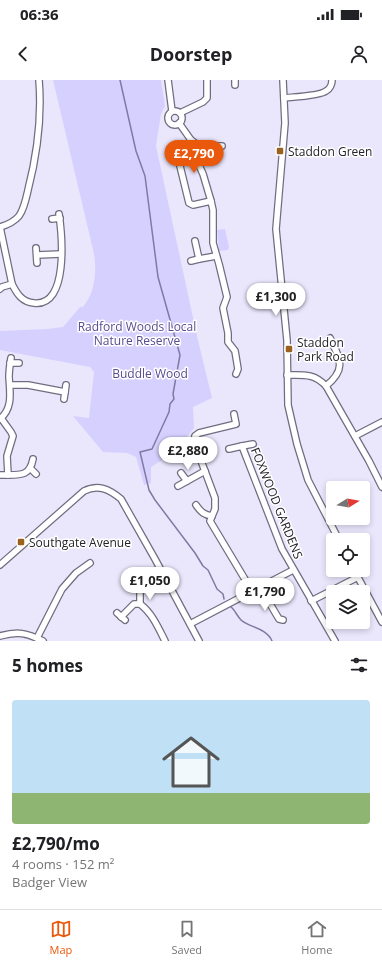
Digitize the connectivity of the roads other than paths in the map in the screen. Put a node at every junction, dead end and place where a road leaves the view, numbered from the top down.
1 (39, 80) edge
2 (168, 80) edge
3 (207, 80) edge
4 (283, 80) edge
5 (332, 80) edge
6 (284, 98) junction
7 (172, 111) junction
8 (180, 113) junction
9 (179, 123) junction
10 (191, 140) junction
11 (222, 146) dead end
12 (202, 148) junction
13 (211, 201) junction
14 (52, 220) dead end
15 (0, 227) edge
16 (195, 241) dead end
17 (36, 248) dead end
18 (61, 254) junction
19 (37, 255) junction
20 (216, 256) junction
21 (199, 259) junction
22 (191, 261) dead end
23 (37, 263) dead end
24 (12, 284) junction
25 (0, 289) edge
26 (330, 338) dead end
27 (19, 363) dead end
28 (236, 374) dead end
29 (287, 375) junction
30 (10, 385) junction
31 (66, 385) dead end
32 (326, 386) junction
33 (65, 392) junction
34 (64, 399) dead end
35 (234, 414) dead end
36 (1, 419) edge
37 (382, 422) edge
38 (355, 436) junction
39 (253, 444) dead end
40 (242, 446) junction
41 (229, 449) dead end
42 (33, 459) dead end
43 (30, 468) junction
44 (205, 471) junction
45 (181, 473) dead end
46 (36, 474) dead end
47 (0, 475) edge
48 (8, 475) junction
49 (187, 481) junction
50 (178, 486) dead end
51 (382, 487) edge
52 (196, 505) dead end
53 (212, 516) junction
54 (335, 533) edge
55 (90, 563) dead end
56 (0, 566) edge
57 (293, 570) junction
58 (358, 577) joint
59 (260, 587) junction
60 (252, 591) junction
61 (140, 592) dead end
62 (311, 601) junction
63 (140, 604) junction
64 (121, 617) dead end
65 (283, 620) dead end
66 (382, 622) edge
67 (190, 624) junction
68 (0, 636) edge
69 (37, 638) junction
70 (43, 641) edge
71 (165, 641) edge
72 (199, 641) edge
73 (335, 641) edge

1 - 15 street
2 - 7 street
3 - 8 street
4 - 6 street
5 - 6 street
6 - 29 street
7 - 8 street
7 - 9 street
8 - 9 street
9 - 10 street
10 - 12 street
10 - 13 street
11 - 12 street
12 - 13 street
13 - 20 street
14 - 18 street
15 - 24 street
16 - 21 street
17 - 19 street
18 - 19 street
18 - 24 street
19 - 23 street
20 - 21 street
20 - 28 street
21 - 22 street
24 - 25 street
26 - 32 street
27 - 30 street
29 - 32 street
29 - 54 street
30 - 33 street
30 - 36 street
31 - 33 street
32 - 38 street
33 - 34 street
35 - 44 street
36 - 48 street
37 - 38 street
38 - 51 street
39 - 40 street
40 - 41 street, FOXWOOD GARDENS
40 - 57 street, FOXWOOD GARDENS
42 - 43 street
43 - 46 street
43 - 48 street
44 - 49 street
44 - 53 street
45 - 49 street
47 - 48 street
49 - 50 street
52 - 53 street
53 - 60 street
55 - 69 street
56 - 67 street
57 - 59 street
57 - 62 street, FOXWOOD GARDENS
58 - 62 street
58 - 66 street
59 - 60 street
59 - 65 street
60 - 67 street
61 - 63 street
62 - 73 street, FOXWOOD GARDENS
63 - 64 street
63 - 71 street
67 - 72 street
68 - 69 street
69 - 70 street

